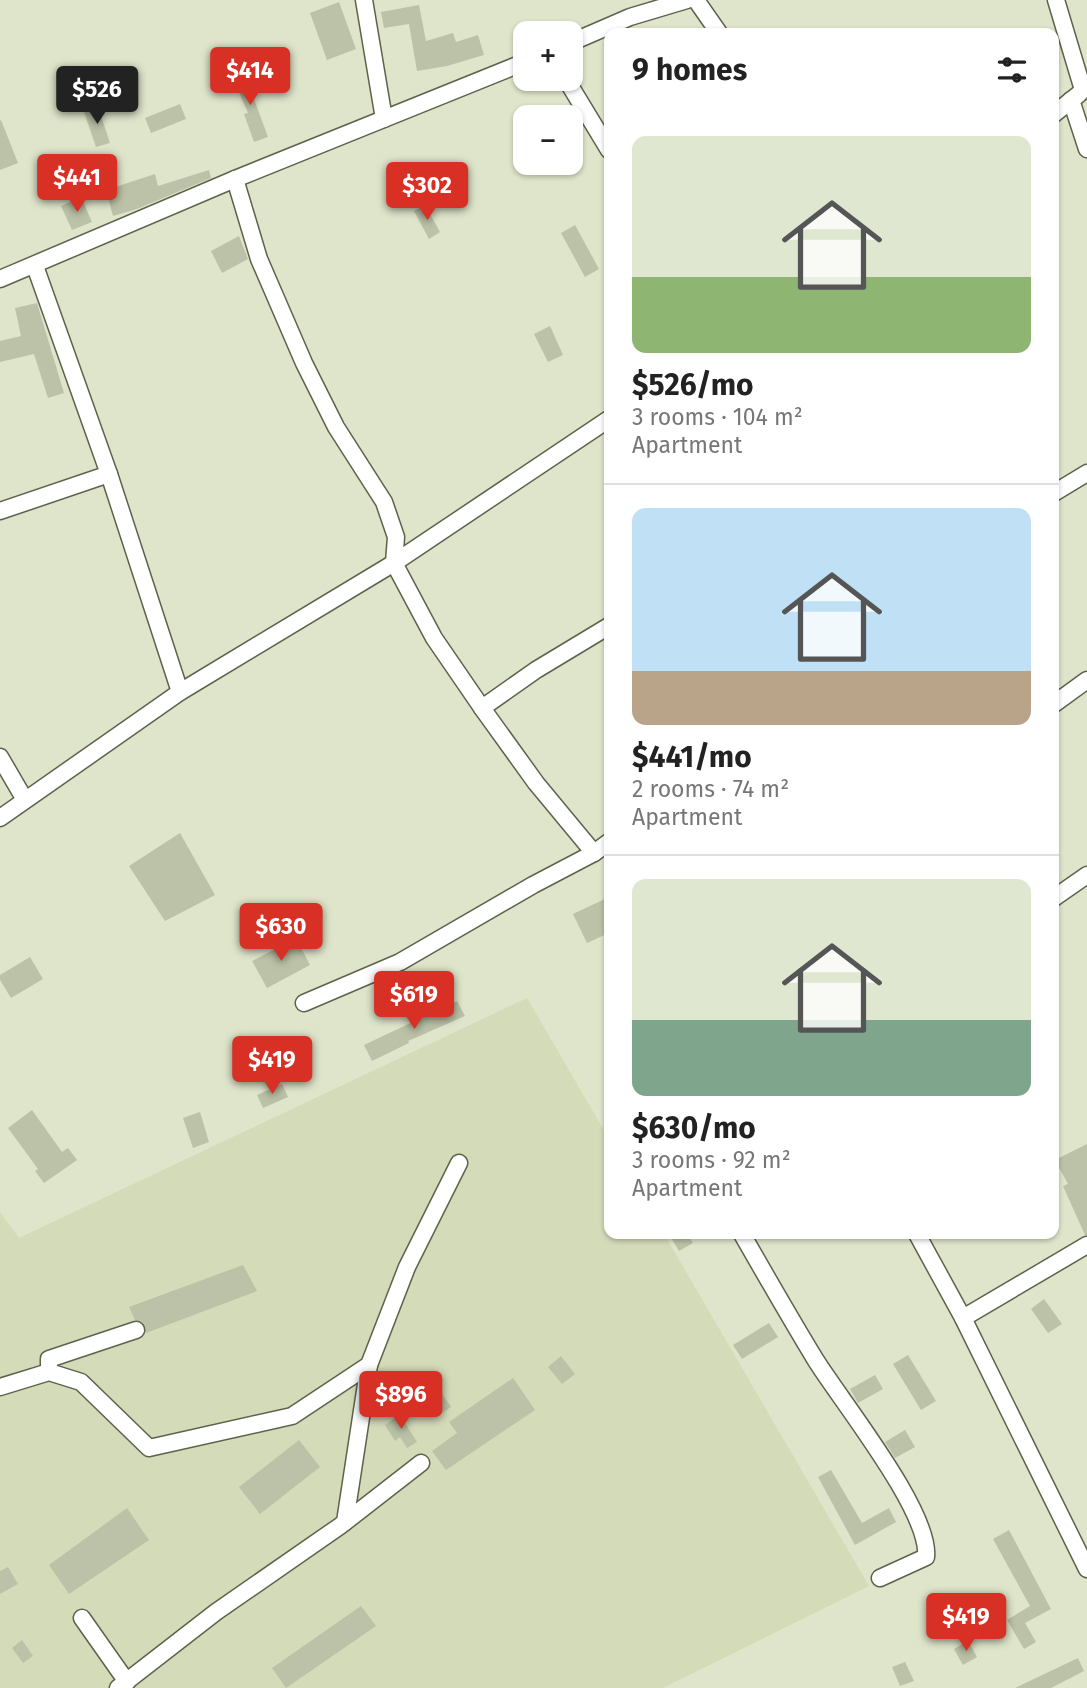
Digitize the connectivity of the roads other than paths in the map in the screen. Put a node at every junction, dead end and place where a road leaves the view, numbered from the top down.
1 (365, 0) edge
2 (687, 0) edge
3 (696, 0) edge
4 (1056, 0) edge
5 (604, 28) edge
6 (605, 28) edge
7 (716, 28) edge
8 (583, 37) edge
9 (513, 67) edge
10 (573, 91) edge
11 (1081, 92) edge
12 (1059, 110) edge
13 (384, 119) junction
14 (604, 142) edge
15 (1087, 149) edge
16 (235, 179) junction
17 (35, 266) junction
18 (0, 279) edge
19 (604, 422) edge
20 (1087, 473) edge
21 (109, 474) junction
22 (1059, 491) edge
23 (0, 511) edge
24 (394, 563) junction
25 (604, 629) edge
26 (1087, 680) edge
27 (180, 692) junction
28 (1059, 700) edge
29 (482, 708) junction
30 (0, 757) edge
31 (25, 800) junction
32 (0, 817) edge
33 (602, 855) edge
34 (1087, 875) edge
35 (1059, 895) edge
36 (304, 1003) dead end
37 (459, 1163) dead end
38 (745, 1239) edge
39 (920, 1239) edge
40 (1087, 1245) edge
41 (962, 1318) junction
42 (136, 1330) dead end
43 (369, 1365) junction
44 (49, 1372) junction
45 (0, 1387) edge
46 (421, 1463) dead end
47 (345, 1522) junction
48 (1087, 1569) edge
49 (880, 1578) dead end
50 (82, 1618) dead end
51 (122, 1685) edge

1 - 13 street
2 - 6 street
3 - 7 street
4 - 11 street
5 - 8 street
9 - 13 street
10 - 14 street
11 - 12 street
11 - 15 street
13 - 16 street
16 - 17 street
16 - 24 street
17 - 18 street
17 - 21 street
19 - 24 street
20 - 22 street
21 - 23 street
21 - 27 street
24 - 27 street
24 - 29 street
25 - 29 street
26 - 28 street
27 - 31 street
29 - 33 street
30 - 31 street
31 - 32 street
33 - 36 street
34 - 35 street
37 - 43 street
38 - 49 street
39 - 41 street
40 - 41 street
41 - 48 street
42 - 44 street
43 - 44 street
43 - 47 street
44 - 45 street
46 - 47 street
47 - 51 street
50 - 51 street

